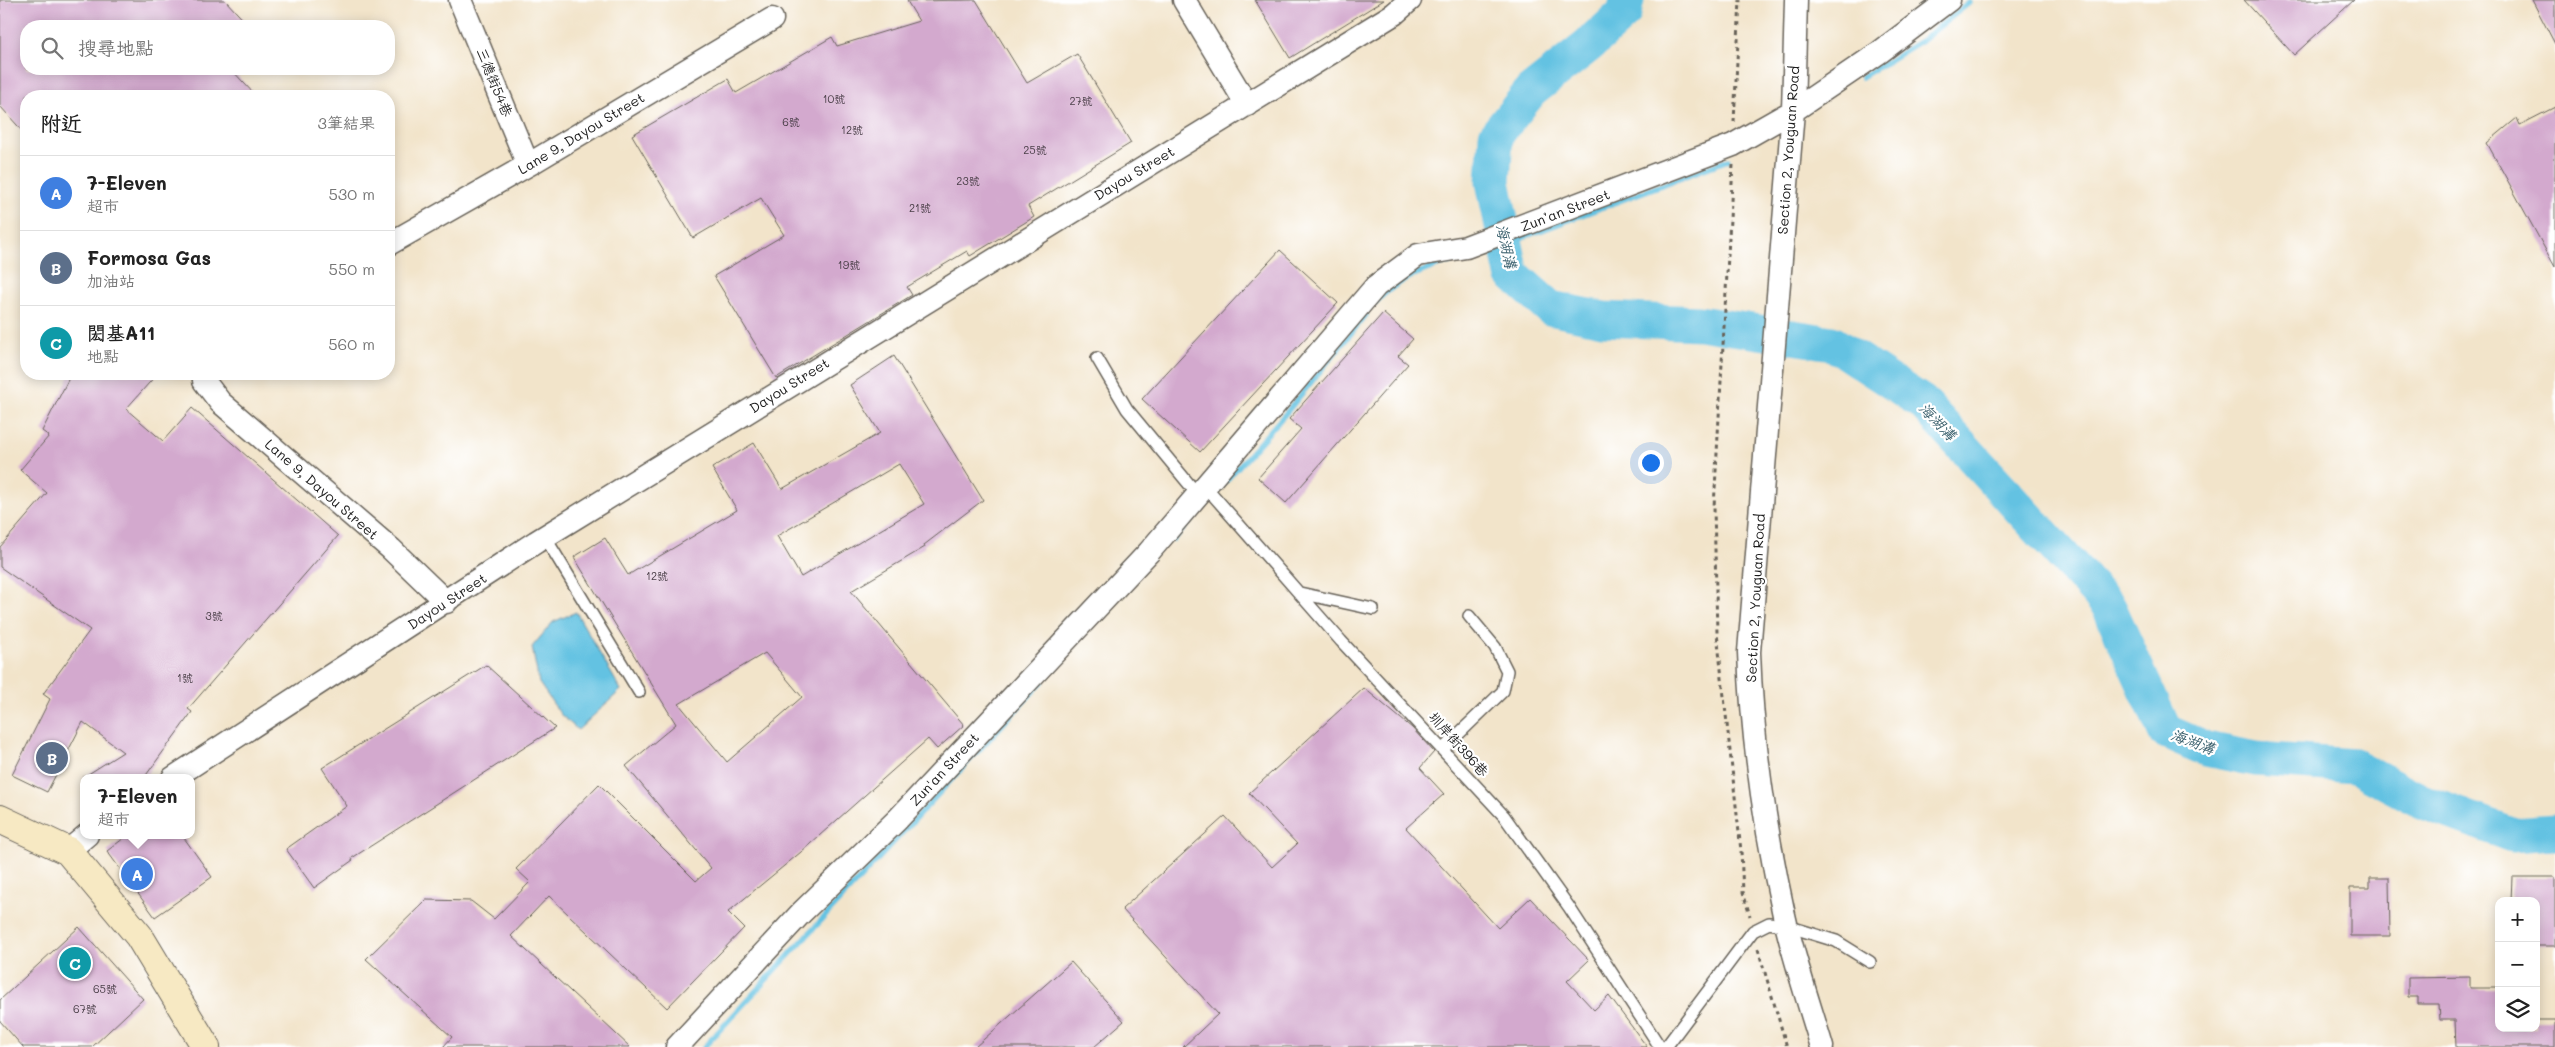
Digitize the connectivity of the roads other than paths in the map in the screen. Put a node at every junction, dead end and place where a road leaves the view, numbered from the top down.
1 (460, 0) edge
2 (1184, 0) edge
3 (1410, 0) edge
4 (1796, 0) edge
5 (1949, 0) edge
6 (772, 19) dead end
7 (1247, 105) junction
8 (1793, 111) junction
9 (528, 165) junction
10 (395, 241) edge
11 (1097, 358) dead end
12 (204, 380) edge
13 (1203, 489) junction
14 (545, 536) junction
15 (1300, 593) junction
16 (446, 602) junction
17 (1374, 609) dead end
18 (1469, 616) dead end
19 (639, 692) dead end
20 (1443, 749) junction
21 (179, 774) edge
22 (0, 819) edge
23 (77, 843) edge
24 (1787, 926) junction
25 (1870, 962) dead end
26 (206, 1047) edge
27 (677, 1047) edge
28 (1660, 1047) edge
29 (1666, 1047) edge
30 (1822, 1047) edge

1 - 9 street, 三德街54巷
2 - 7 street
3 - 7 street, Dayou Street
4 - 8 street, Section 2, Youguan Road
5 - 8 street, Zun’an Street
6 - 9 street, Lane 9, Dayou Street
7 - 14 street, Dayou Street
8 - 13 street, Zun’an Street
8 - 24 street, Section 2, Youguan Road
9 - 10 street, Lane 9, Dayou Street
11 - 13 lane, 圳岸街396巷
12 - 16 street, Lane 9, Dayou Street
13 - 15 lane, 圳岸街396巷
13 - 27 street, Zun'an Street
14 - 16 street, Dayou Street
14 - 19 lane
15 - 17 lane
15 - 20 lane, 圳岸街396巷
16 - 21 street, Dayou Street
18 - 20 lane
20 - 28 lane, 圳岸街396巷
22 - 23 main road
23 - 26 main road
24 - 25 lane
24 - 29 lane
24 - 30 street, Section 2, Youguan Road

